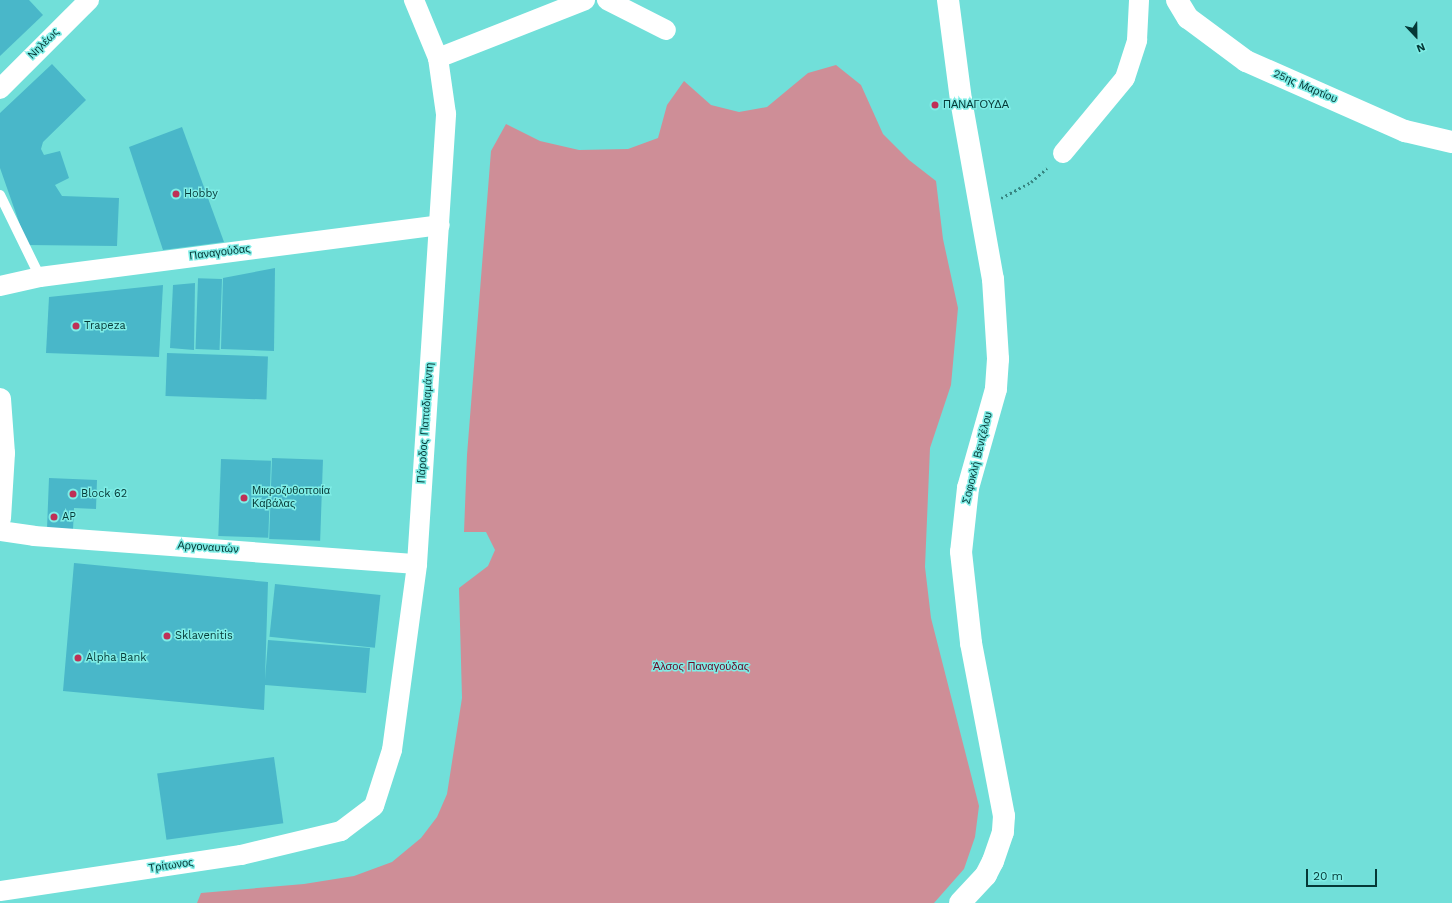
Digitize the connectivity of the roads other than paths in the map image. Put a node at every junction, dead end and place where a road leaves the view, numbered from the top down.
1 (89, 0) edge
2 (414, 0) edge
3 (585, 0) edge
4 (607, 0) edge
5 (948, 0) edge
6 (1139, 0) edge
7 (1177, 0) edge
8 (666, 30) dead end
9 (438, 58) junction
10 (0, 89) edge
11 (1452, 142) edge
12 (1064, 153) road end
13 (0, 195) edge
14 (440, 225) junction
15 (40, 277) junction
16 (0, 286) edge
17 (0, 399) edge
18 (0, 518) edge
19 (0, 531) edge
20 (417, 564) junction
21 (341, 831) joint
22 (0, 891) edge
23 (960, 903) edge

1 - 10 street, Νηλέως
2 - 9 street, Πάροδος Παπαδιαμάντη
3 - 9 street
4 - 8 street
5 - 23 street, Σοφοκλή Βενιζέλου
6 - 12 street
7 - 11 street, 25ης Μαρτίου
9 - 14 street, Πάροδος Παπαδιαμάντη
13 - 15 lane
14 - 15 street, Παναγούδας
14 - 20 street, Πάροδος Παπαδιαμάντη
15 - 16 street, Παναγούδας
17 - 18 street
19 - 20 street, Αργοναυτών
20 - 21 street, Πάροδος Παπαδιαμάντη
21 - 22 street, Τρίτωνος

